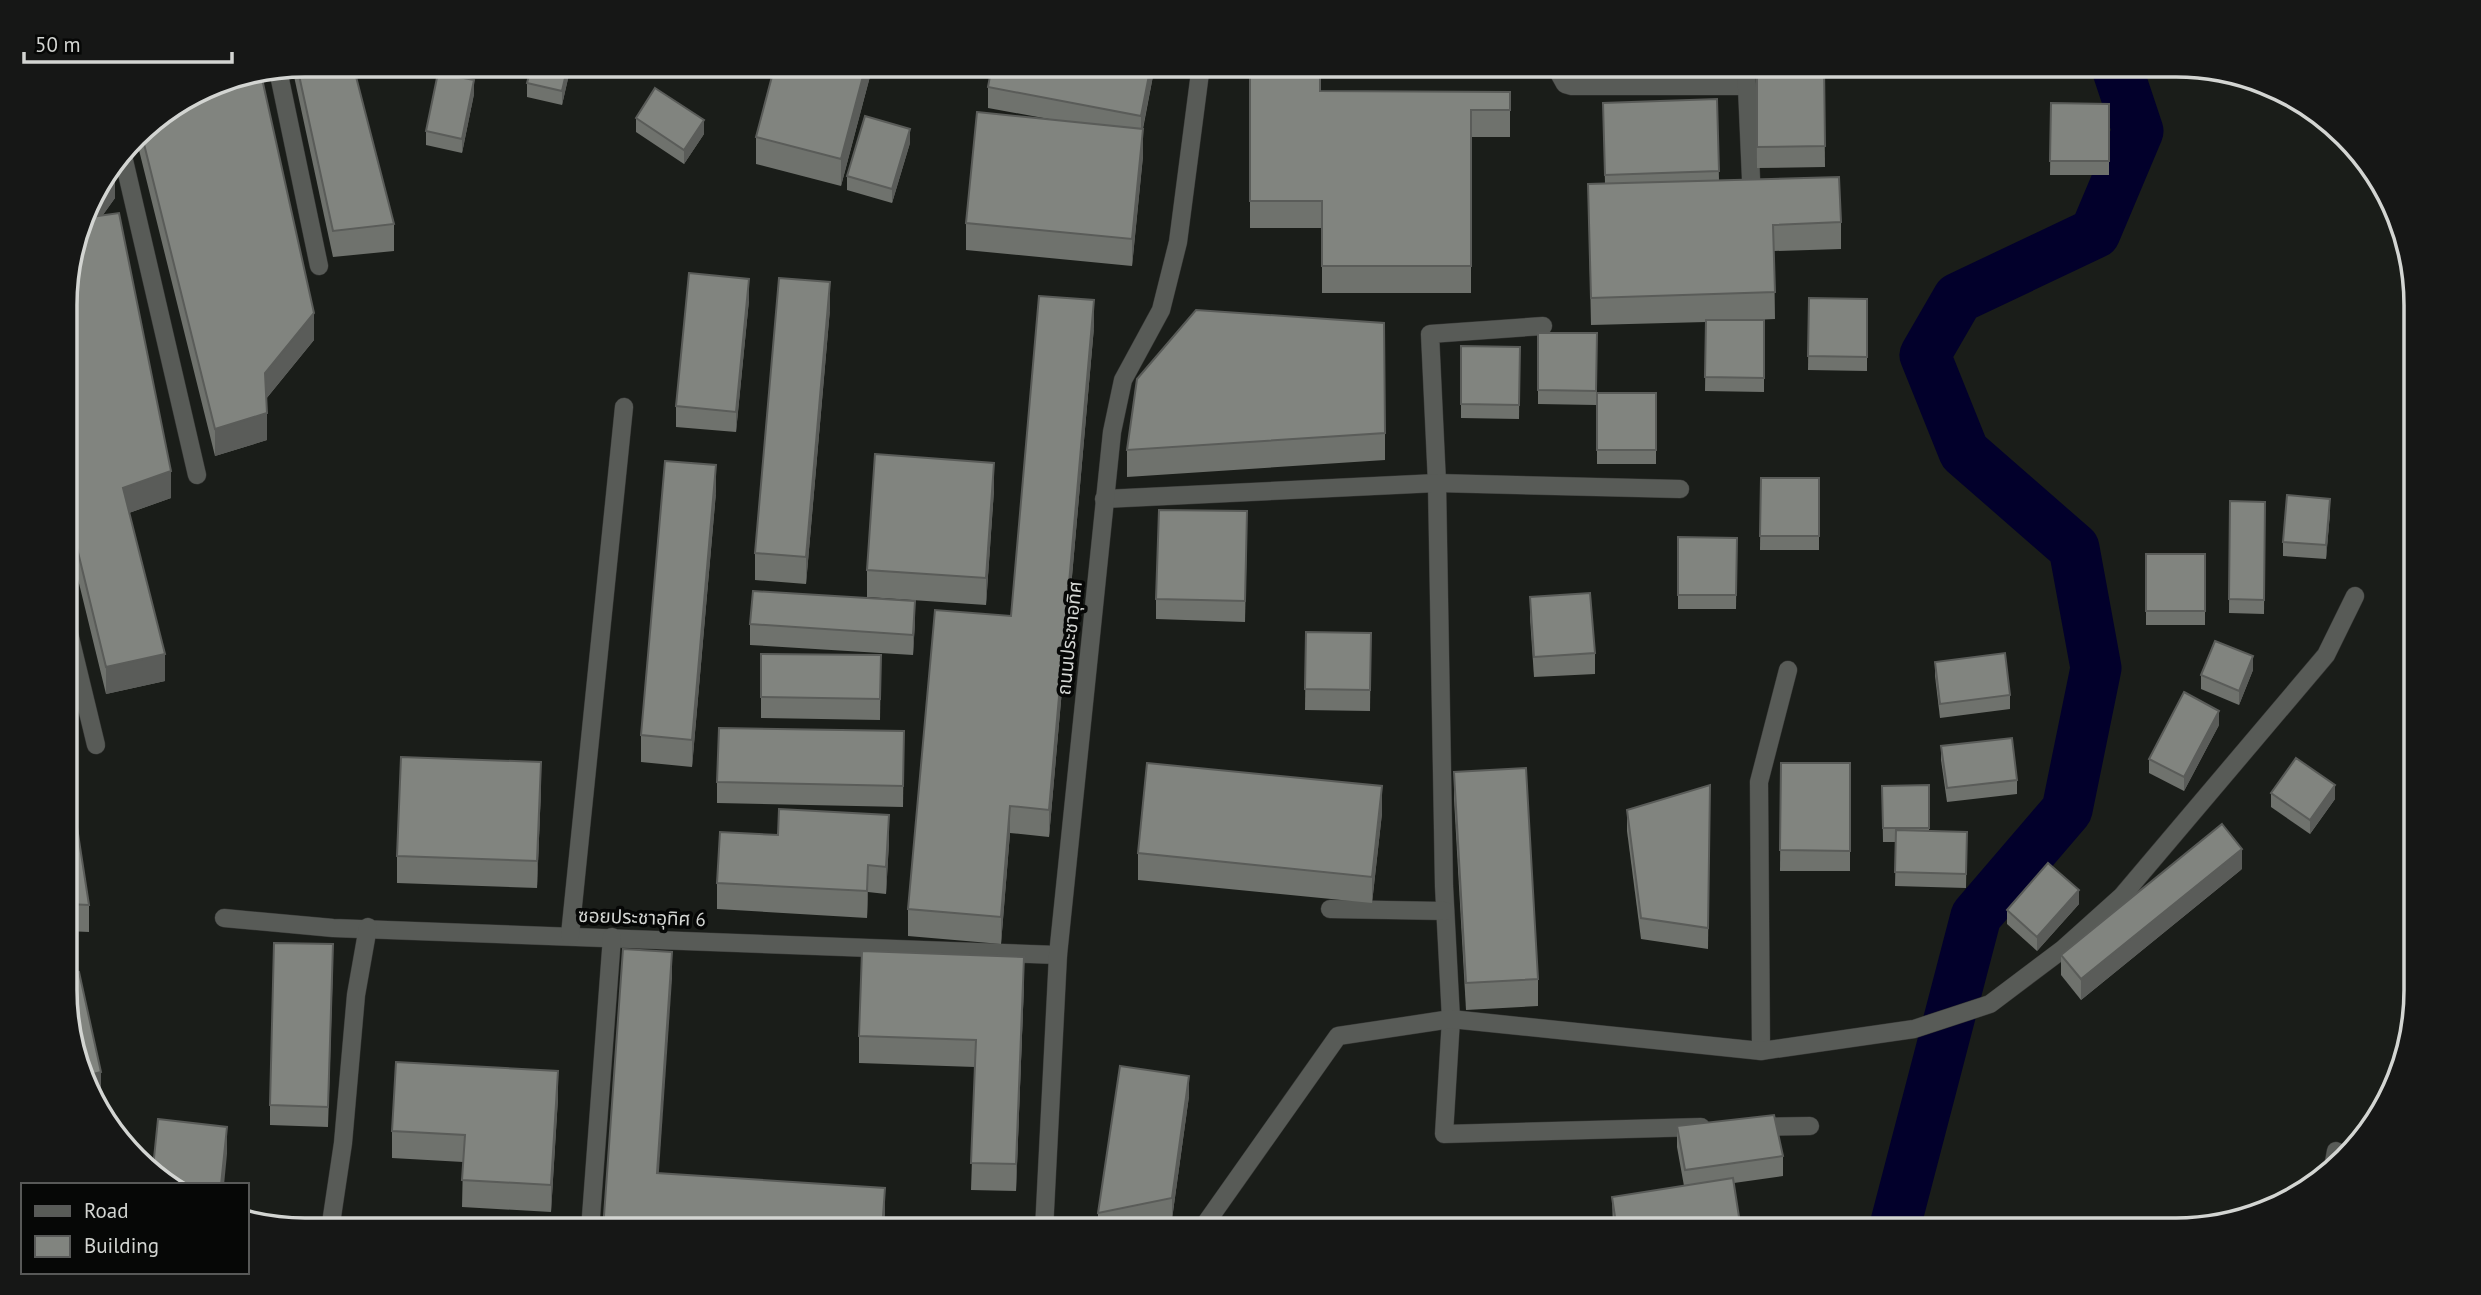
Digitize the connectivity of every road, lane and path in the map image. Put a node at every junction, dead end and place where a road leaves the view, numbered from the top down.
1 (1199, 77) edge
2 (1561, 77) edge
3 (1747, 77) edge
4 (280, 79) edge
5 (1747, 86) junction
6 (124, 167) edge
7 (1751, 179) edge
8 (319, 266) dead end
9 (1543, 326) dead end
10 (624, 407) dead end
11 (197, 475) dead end
12 (1437, 483) junction
13 (1680, 489) dead end
14 (1104, 499) junction
15 (2356, 596) dead end
16 (77, 666) edge
17 (1788, 670) dead end
18 (96, 745) dead end
19 (1330, 909) dead end
20 (1445, 911) junction
21 (224, 918) dead end
22 (368, 927) junction
23 (570, 935) junction
24 (612, 937) junction
25 (1058, 955) junction
26 (1451, 1019) junction
27 (1760, 1051) junction
28 (1810, 1126) dead end
29 (1713, 1127) edge
30 (1740, 1127) edge
31 (332, 1218) edge
32 (591, 1218) edge
33 (1045, 1218) edge
34 (1209, 1218) edge

1 - 14 street, ถนนประชาอุทิศ
2 - 5 street
3 - 5 street
4 - 8 street
5 - 7 street
6 - 11 street
9 - 12 street
10 - 23 street
12 - 13 street
12 - 14 street
12 - 20 street
14 - 25 street, ถนนประชาอุทิศ
15 - 27 street
16 - 18 street
17 - 27 street
19 - 20 street
20 - 26 street
21 - 22 street, ซอยประชาอุทิศ 6
22 - 23 street, ซอยประชาอุทิศ 6
22 - 31 street
23 - 24 street, ซอยประชาอุทิศ 6
24 - 25 street, ซอยประชาอุทิศ 6
24 - 32 street
25 - 33 street, ถนนประชาอุทิศ
26 - 27 street
26 - 29 street
26 - 34 street
28 - 30 street

